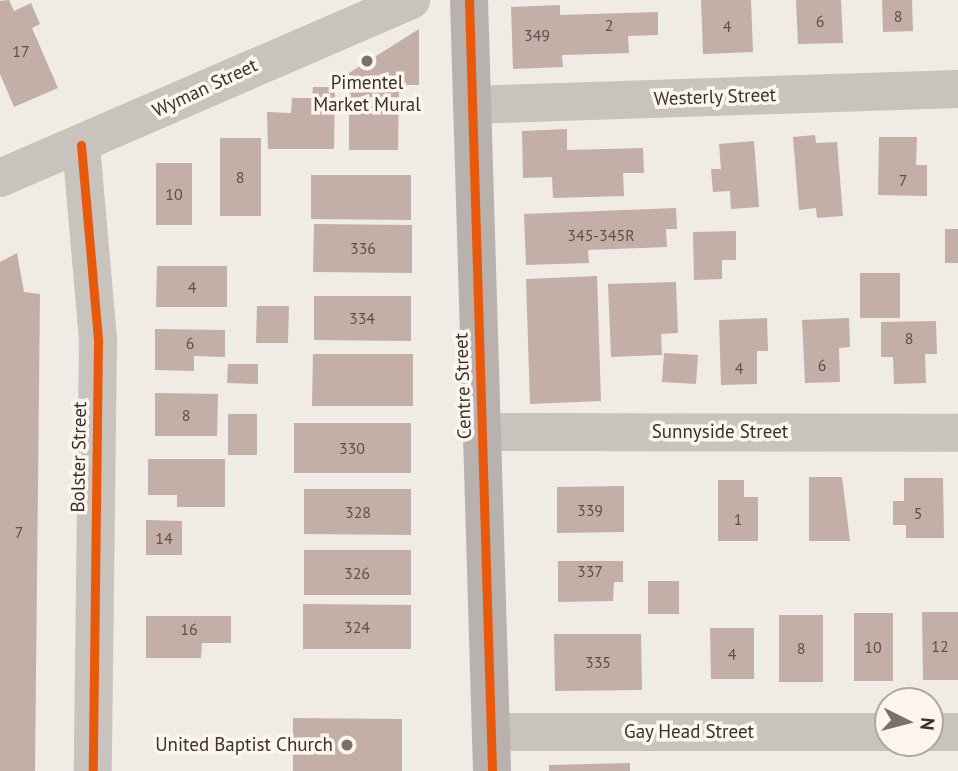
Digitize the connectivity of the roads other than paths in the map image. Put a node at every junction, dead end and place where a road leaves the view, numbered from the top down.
1 (411, 0) edge
2 (469, 0) edge
3 (958, 89) edge
4 (472, 105) junction
5 (81, 145) junction
6 (0, 178) edge
7 (481, 432) junction
8 (958, 433) edge
9 (491, 732) junction
10 (874, 732) edge
11 (93, 771) edge
12 (492, 771) edge

1 - 5 street, Wyman Street
2 - 4 main road, Centre Street
3 - 4 street, Westerly Street
4 - 7 main road, Centre Street
5 - 6 street, Wyman Street
5 - 11 street, Bolster Street
7 - 8 street, Sunnyside Street
7 - 9 main road, Centre Street
9 - 10 street, Gay Head Street
9 - 12 main road, Centre Street

